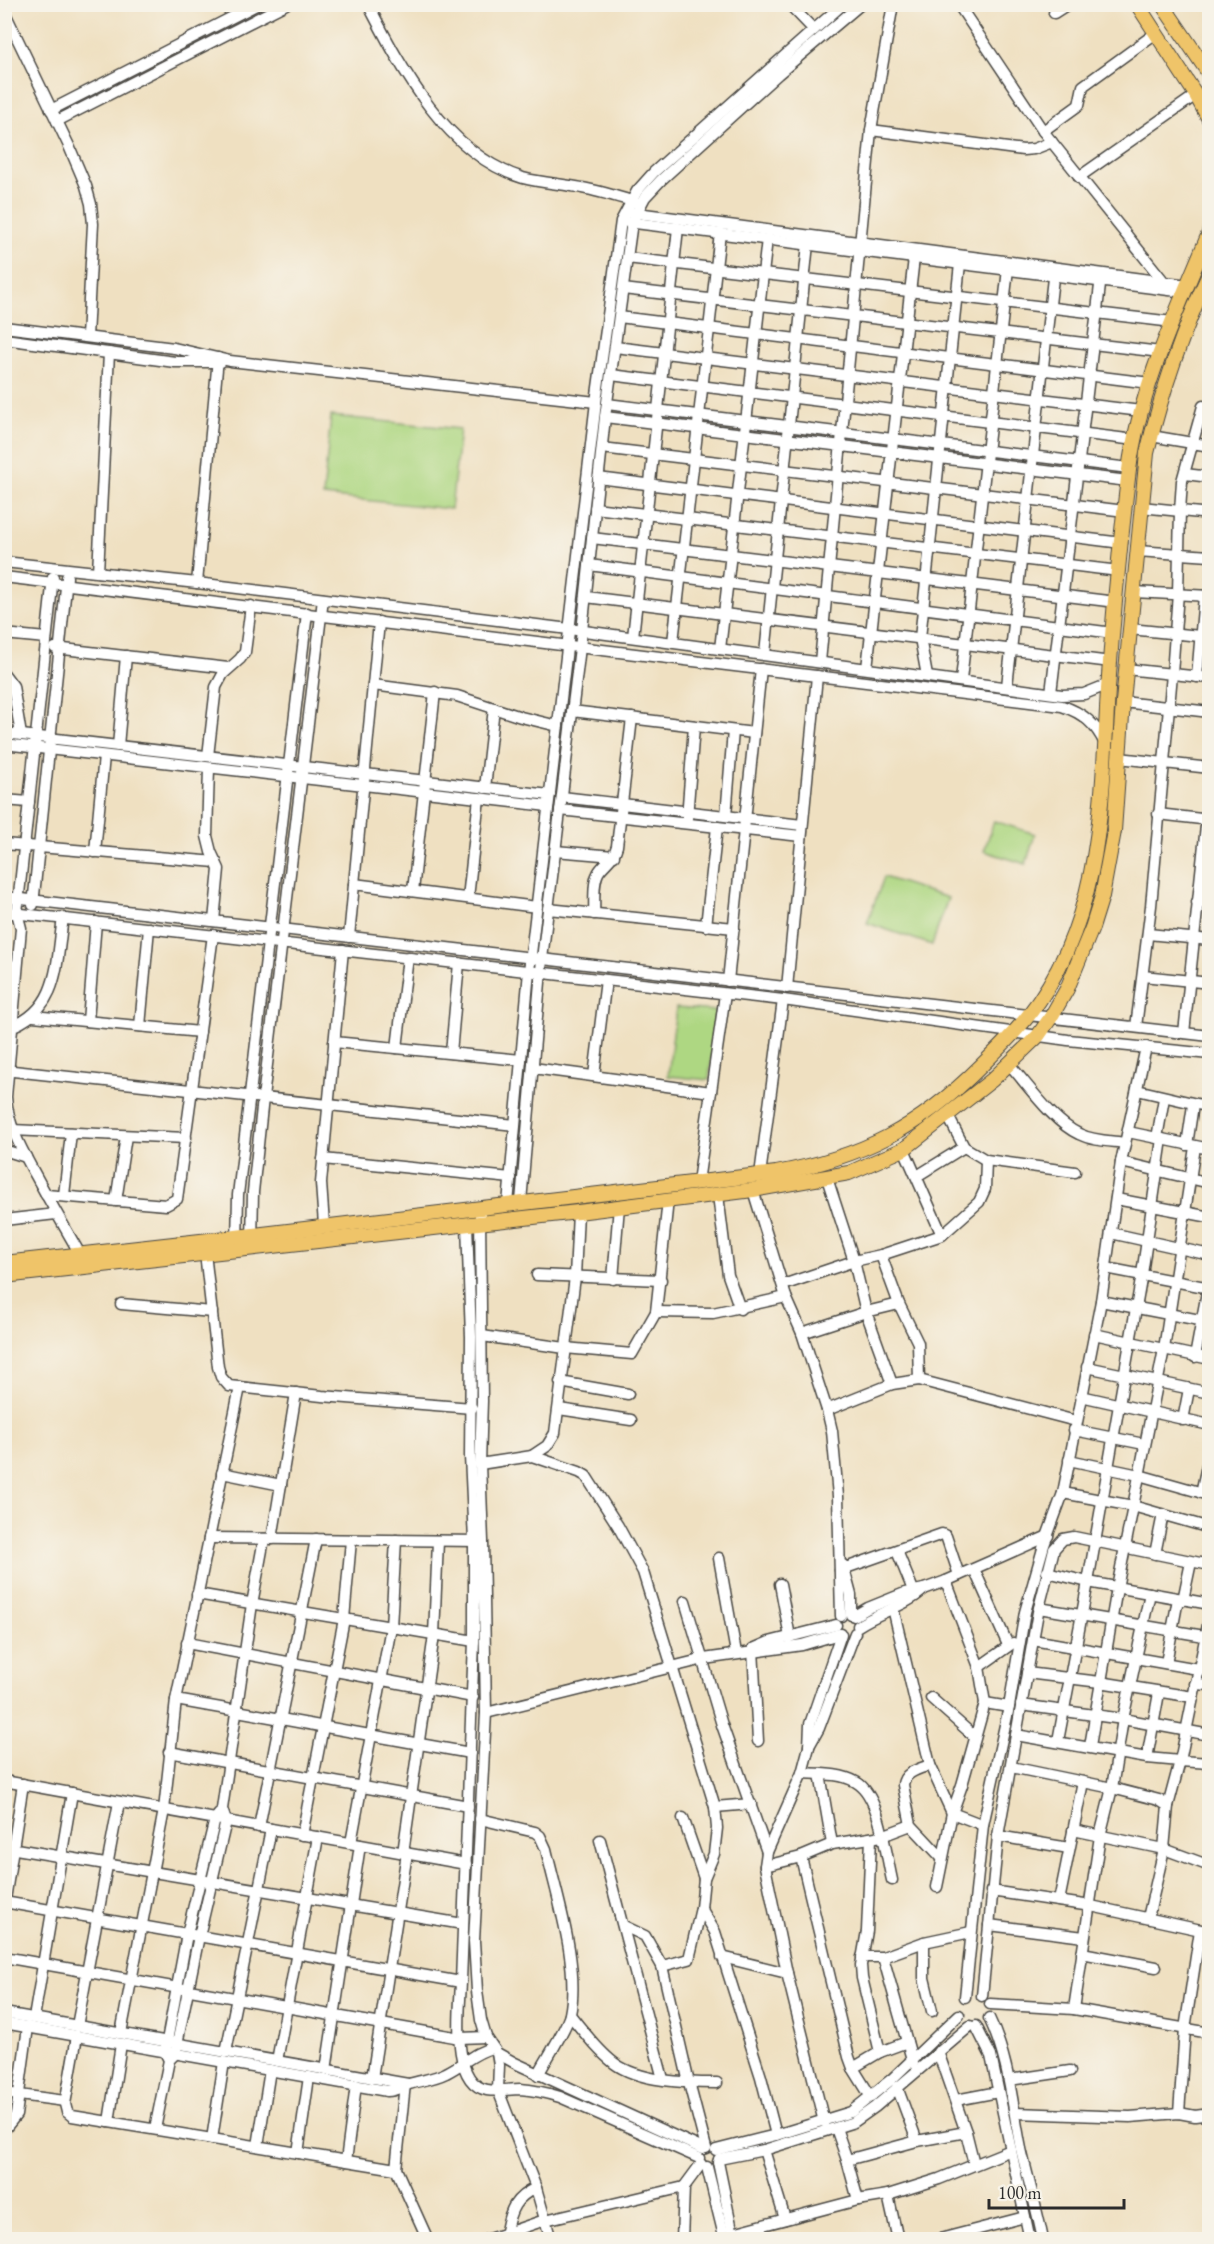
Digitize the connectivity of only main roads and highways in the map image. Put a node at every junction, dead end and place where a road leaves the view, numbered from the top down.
1 (1137, 4) edge
2 (1162, 4) edge
3 (1209, 75) edge
4 (1209, 121) edge
5 (1209, 231) edge
6 (1209, 272) edge
7 (253, 1242) junction
8 (237, 1243) junction
9 (4, 1263) edge
10 (4, 1276) edge

1 - 4 main road
2 - 3 main road
5 - 7 main road
6 - 7 main road
7 - 8 main road
8 - 9 main road
8 - 10 main road

